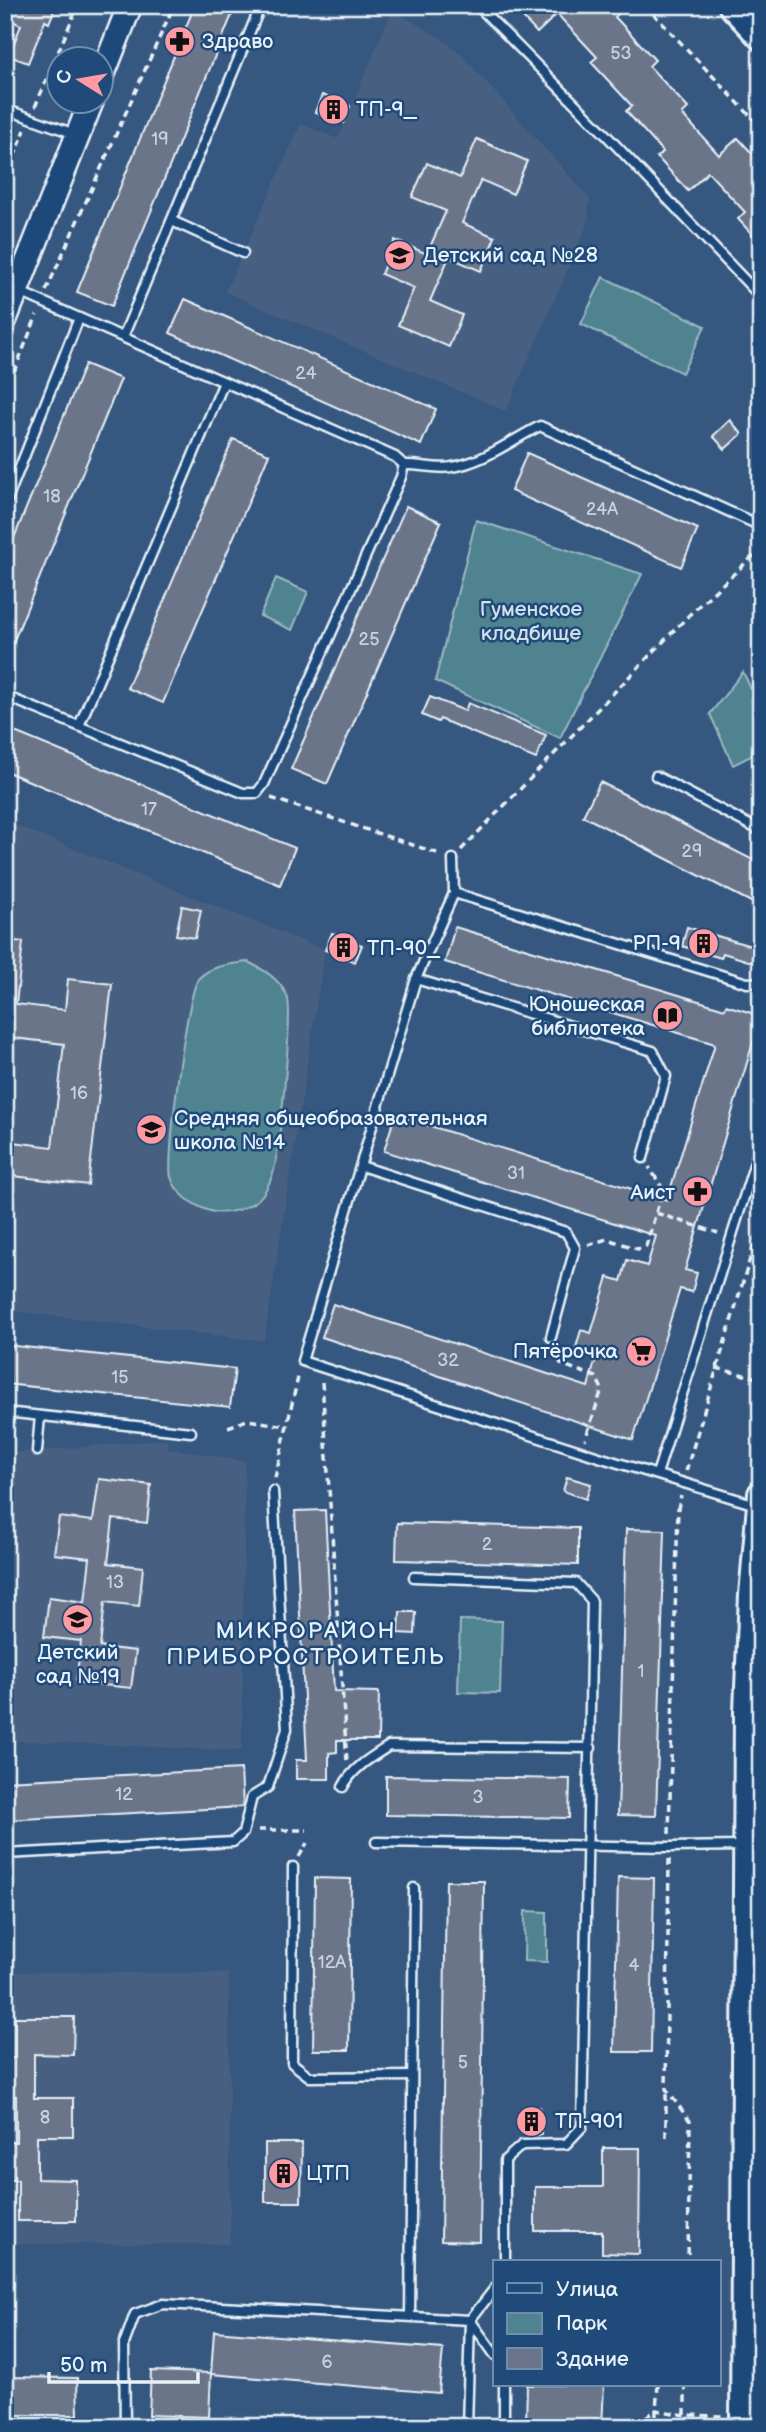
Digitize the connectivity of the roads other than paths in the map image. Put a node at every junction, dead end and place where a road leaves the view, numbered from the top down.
1 (130, 5) edge
2 (261, 5) edge
3 (477, 5) edge
4 (731, 5) edge
5 (761, 37) edge
6 (114, 46) edge
7 (5, 109) edge
8 (85, 116) edge
9 (78, 135) junction
10 (172, 221) junction
11 (243, 253) dead end
12 (17, 290) junction
13 (760, 297) edge
14 (79, 318) junction
15 (5, 319) edge
16 (123, 337) junction
17 (761, 375) edge
18 (224, 382) junction
19 (404, 465) junction
20 (5, 505) edge
21 (761, 526) edge
22 (5, 696) edge
23 (79, 726) junction
24 (656, 776) dead end
25 (761, 831) edge
26 (453, 859) road end
27 (454, 893) junction
28 (416, 979) junction
29 (761, 982) edge
30 (761, 1143) edge
31 (643, 1158) road end
32 (361, 1166) junction
33 (551, 1337) road end
34 (5, 1412) edge
35 (40, 1416) junction
36 (191, 1432) dead end
37 (37, 1451) dead end
38 (657, 1474) junction
39 (273, 1491) road end
40 (760, 1500) edge
41 (414, 1577) dead end
42 (591, 1748) junction
43 (343, 1787) dead end
44 (748, 1838) junction
45 (376, 1842) dead end
46 (588, 1844) junction
47 (5, 1854) edge
48 (293, 1867) dead end
49 (414, 1888) dead end
50 (412, 2076) junction
51 (505, 2260) edge
52 (493, 2291) edge
53 (410, 2316) junction
54 (470, 2320) junction
55 (493, 2352) edge
56 (504, 2386) edge
57 (743, 2421) edge
58 (125, 2427) edge
59 (467, 2427) edge
60 (504, 2427) edge

1 - 6 main road
2 - 10 lane
3 - 13 lane
4 - 5 main road
7 - 9 lane
8 - 9 main road
9 - 12 main road
10 - 11 lane
10 - 16 lane
12 - 14 lane
12 - 15 main road
13 - 17 lane
14 - 16 lane
14 - 20 lane
16 - 18 lane
18 - 19 lane
18 - 23 lane
19 - 21 lane
19 - 23 lane
22 - 23 lane
24 - 25 lane
26 - 27 lane
27 - 28 lane
27 - 29 lane
28 - 31 lane
28 - 32 lane
30 - 38 lane
32 - 33 lane
32 - 38 lane
34 - 35 lane
35 - 36 lane
35 - 37 lane
38 - 40 lane
39 - 47 lane
40 - 44 main road
41 - 42 lane
42 - 43 lane
42 - 46 lane
44 - 46 lane
44 - 57 main road
45 - 46 lane
46 - 51 lane
48 - 50 lane
49 - 50 lane
50 - 53 lane
52 - 54 lane
53 - 54 lane
53 - 58 lane
54 - 55 lane
54 - 59 lane
56 - 60 lane

